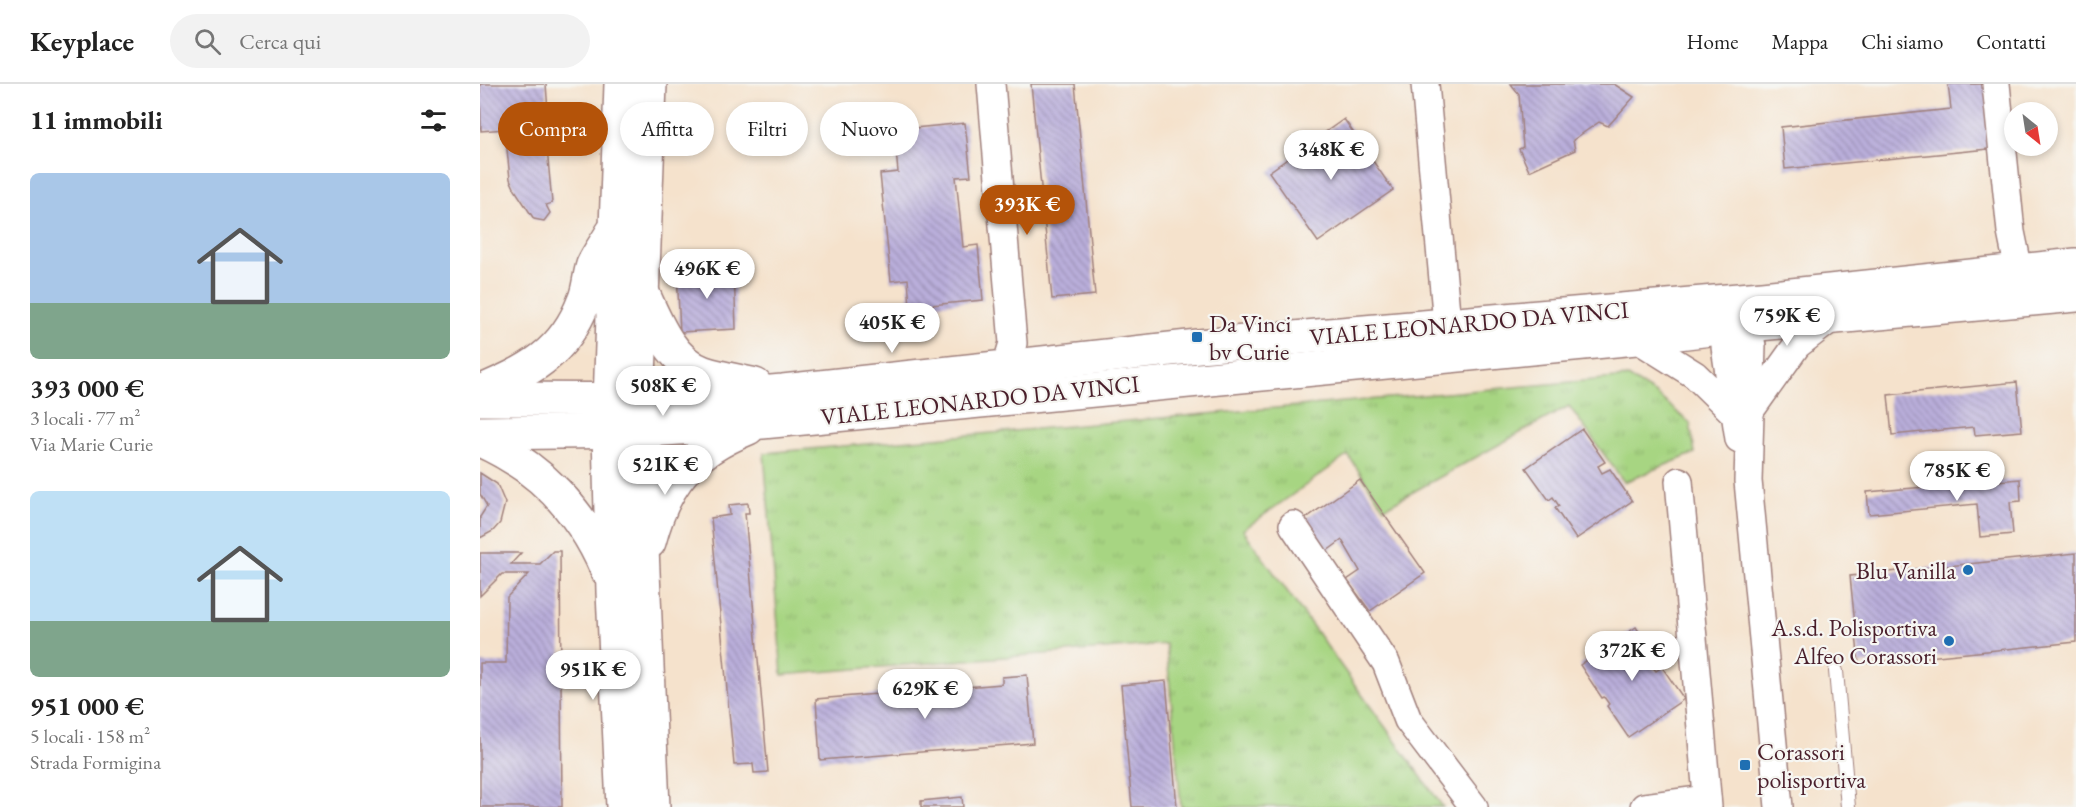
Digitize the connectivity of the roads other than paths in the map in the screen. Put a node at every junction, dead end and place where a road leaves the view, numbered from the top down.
1 (621, 84) edge
2 (650, 84) edge
3 (991, 84) edge
4 (1425, 84) edge
5 (1996, 84) edge
6 (616, 227) junction
7 (2076, 265) edge
8 (2022, 285) junction
9 (641, 288) junction
10 (2076, 295) edge
11 (1762, 298) junction
12 (1833, 317) junction
13 (1736, 326) junction
14 (1636, 338) junction
15 (1449, 340) junction
16 (1012, 382) junction
17 (783, 391) junction
18 (480, 392) edge
19 (480, 399) edge
20 (1741, 412) junction
21 (623, 415) junction
22 (762, 422) junction
23 (480, 433) edge
24 (480, 440) edge
25 (1678, 481) dead end
26 (1293, 525) dead end
27 (643, 564) junction
28 (613, 592) junction
29 (1836, 671) dead end
30 (1707, 803) edge
31 (623, 807) edge
32 (653, 807) edge
33 (1474, 807) edge
34 (1644, 807) edge
35 (1779, 807) edge
36 (1848, 807) edge

1 - 6 street
2 - 9 street
3 - 16 street
4 - 15 street
5 - 8 street
6 - 18 street
6 - 21 street
7 - 8 street, VIALE LEONARDO DA VINCI
8 - 10 street, VIALE LEONARDO DA VINCI
8 - 11 street, VIALE LEONARDO DA VINCI
8 - 12 street, VIALE LEONARDO DA VINCI
9 - 17 street
9 - 21 street
11 - 13 street
11 - 15 street, VIALE LEONARDO DA VINCI
12 - 13 street, VIALE LEONARDO DA VINCI
12 - 20 street
13 - 14 street, VIALE LEONARDO DA VINCI
13 - 20 street
14 - 15 street, VIALE LEONARDO DA VINCI
14 - 20 street
15 - 16 street, VIALE LEONARDO DA VINCI
16 - 17 street, VIALE LEONARDO DA VINCI
16 - 22 street, VIALE LEONARDO DA VINCI
17 - 21 street, VIALE LEONARDO DA VINCI
19 - 21 street
20 - 35 street
21 - 22 street, VIALE LEONARDO DA VINCI
21 - 23 street
21 - 27 street
21 - 28 street
22 - 27 street
24 - 28 street
25 - 30 street
26 - 33 street
27 - 32 street
28 - 31 street
29 - 36 lane
30 - 34 street

